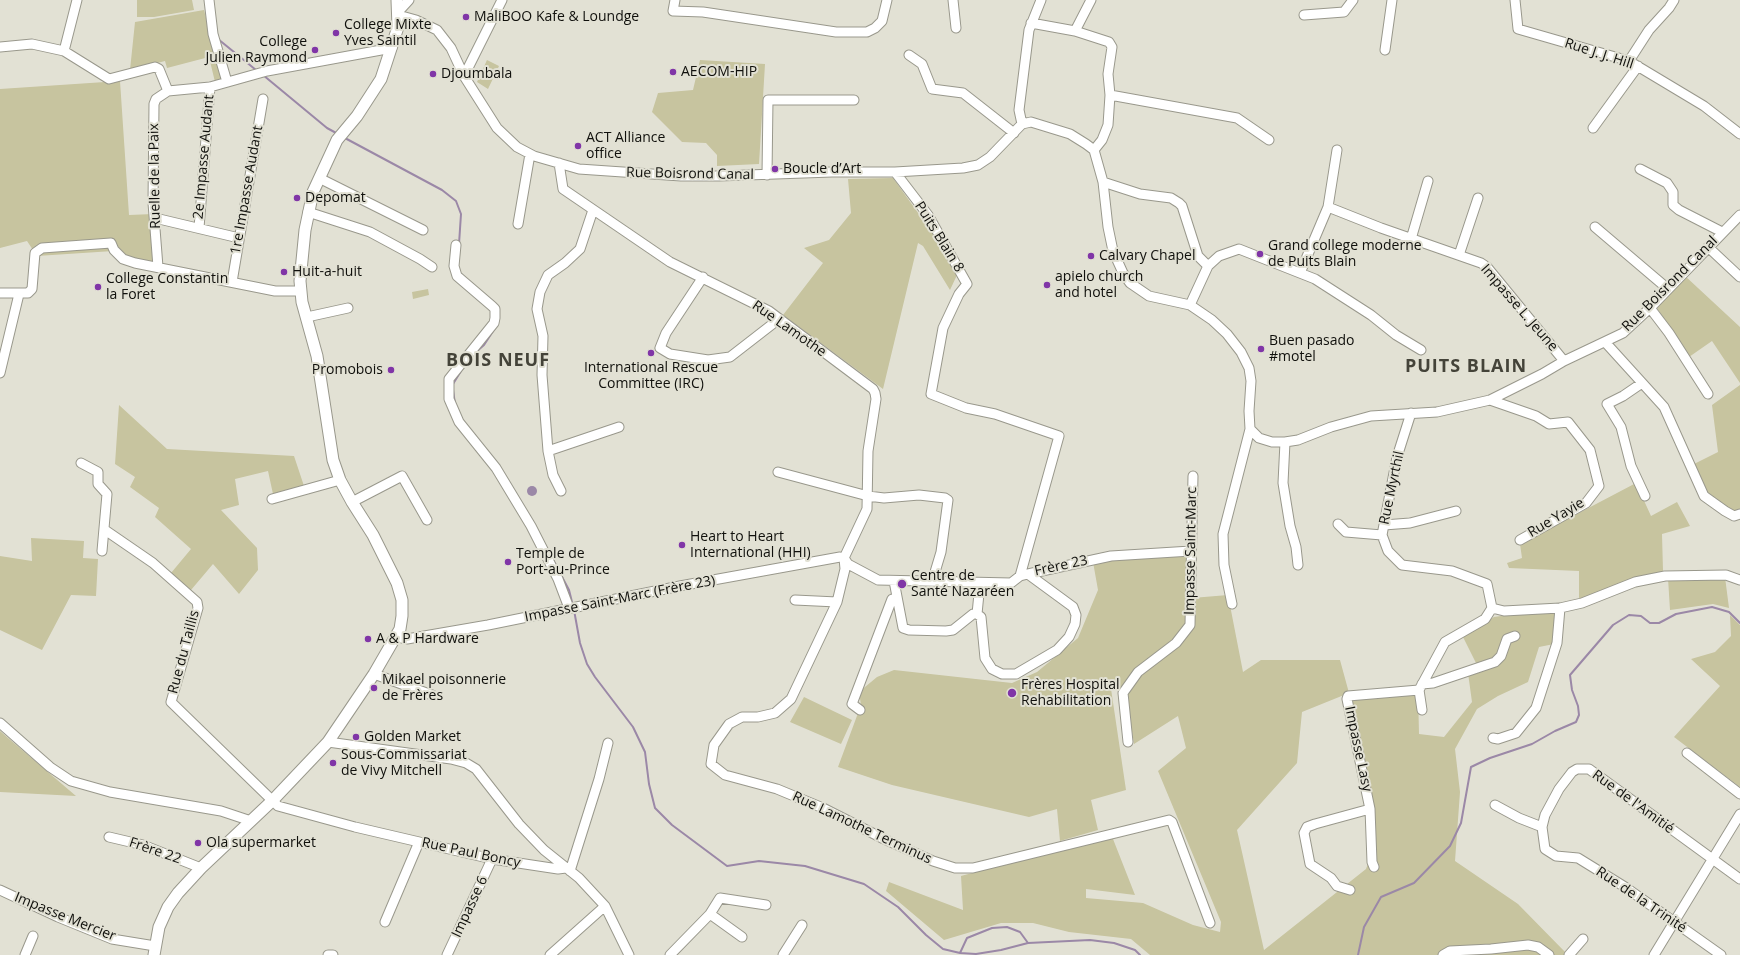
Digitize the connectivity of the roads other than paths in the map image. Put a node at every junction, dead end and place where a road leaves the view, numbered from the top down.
1 (77, 0) edge
2 (209, 0) edge
3 (397, 0) edge
4 (409, 0) edge
5 (502, 0) edge
6 (675, 0) edge
7 (887, 0) edge
8 (953, 0) edge
9 (1041, 0) edge
10 (1091, 0) edge
11 (1353, 0) edge
12 (1392, 0) edge
13 (1515, 0) edge
14 (1674, 0) edge
15 (398, 14) junction
16 (1304, 15) dead end
17 (1031, 23) junction
18 (956, 28) dead end
19 (1075, 31) junction
20 (0, 47) edge
21 (392, 48) junction
22 (1386, 50) dead end
23 (64, 51) junction
24 (909, 55) dead end
25 (1629, 60) junction
26 (1638, 66) junction
27 (464, 76) junction
28 (227, 82) junction
29 (210, 87) junction
30 (168, 91) junction
31 (1110, 95) junction
32 (263, 99) dead end
33 (854, 100) dead end
34 (1022, 124) junction
35 (1593, 128) dead end
36 (1014, 133) junction
37 (1740, 134) edge
38 (1269, 140) dead end
39 (1094, 150) junction
40 (1337, 150) dead end
41 (530, 154) junction
42 (559, 163) junction
43 (1640, 169) dead end
44 (895, 172) junction
45 (767, 175) junction
46 (318, 178) junction
47 (1428, 181) dead end
48 (1103, 182) junction
49 (1478, 198) dead end
50 (1328, 207) junction
51 (592, 210) junction
52 (308, 212) junction
53 (1740, 215) edge
54 (155, 218) junction
55 (518, 224) dead end
56 (1595, 227) dead end
57 (199, 228) junction
58 (423, 230) dead end
59 (1722, 232) junction
60 (239, 238) junction
61 (1411, 239) junction
62 (456, 245) dead end
63 (1708, 247) junction
64 (1459, 255) junction
65 (1208, 266) junction
66 (158, 267) junction
67 (432, 268) dead end
68 (1300, 273) junction
69 (703, 277) junction
70 (1740, 277) edge
71 (232, 282) junction
72 (1668, 289) junction
73 (300, 291) junction
74 (0, 293) edge
75 (19, 294) junction
76 (1190, 305) junction
77 (348, 308) dead end
78 (1650, 308) junction
79 (306, 317) junction
80 (779, 319) junction
81 (1605, 342) junction
82 (1421, 350) dead end
83 (1564, 361) junction
84 (0, 373) edge
85 (1642, 383) junction
86 (1708, 394) dead end
87 (1490, 400) junction
88 (1411, 413) junction
89 (619, 427) dead end
90 (1250, 429) junction
91 (1285, 442) junction
92 (548, 451) junction
93 (81, 463) dead end
94 (778, 472) dead end
95 (1192, 476) dead end
96 (340, 480) junction
97 (561, 491) dead end
98 (868, 496) junction
99 (1645, 496) dead end
100 (272, 499) dead end
101 (352, 502) junction
102 (1456, 510) dead end
103 (1740, 514) edge
104 (427, 520) dead end
105 (1338, 524) dead end
106 (1384, 525) junction
107 (105, 530) junction
108 (1382, 535) junction
109 (1520, 540) dead end
110 (102, 551) dead end
111 (1191, 551) junction
112 (844, 558) junction
113 (1298, 566) dead end
114 (1024, 575) junction
115 (1740, 580) edge
116 (894, 581) junction
117 (932, 582) junction
118 (980, 583) junction
119 (896, 598) junction
120 (795, 600) dead end
121 (837, 602) junction
122 (1232, 604) dead end
123 (569, 608) junction
124 (1492, 608) junction
125 (1560, 608) junction
126 (977, 614) junction
127 (1514, 636) dead end
128 (396, 637) junction
129 (374, 674) junction
130 (1421, 687) junction
131 (432, 695) dead end
132 (860, 710) dead end
133 (1422, 710) dead end
134 (0, 723) edge
135 (1493, 738) dead end
136 (328, 742) junction
137 (1128, 742) dead end
138 (608, 743) dead end
139 (1687, 753) dead end
140 (1740, 794) edge
141 (272, 802) junction
142 (1495, 805) dead end
143 (1370, 809) junction
144 (1740, 814) edge
145 (252, 821) junction
146 (1542, 827) junction
147 (109, 837) dead end
148 (420, 842) junction
149 (1556, 856) joint
150 (492, 859) junction
151 (1714, 860) junction
152 (1374, 867) dead end
153 (200, 868) junction
154 (568, 870) junction
155 (1740, 879) edge
156 (0, 890) edge
157 (1350, 890) dead end
158 (766, 905) dead end
159 (605, 906) junction
160 (710, 914) junction
161 (385, 922) dead end
162 (1210, 922) dead end
163 (1674, 922) junction
164 (802, 925) dead end
165 (33, 936) dead end
166 (742, 937) dead end
167 (1583, 939) dead end
168 (155, 950) edge
169 (25, 955) edge
170 (328, 955) edge
171 (333, 955) edge
172 (447, 955) edge
173 (550, 955) edge
174 (629, 955) edge
175 (670, 955) edge
176 (783, 955) edge
177 (1443, 955) edge
178 (1549, 955) edge
179 (1569, 955) edge
180 (1654, 955) edge
181 (1721, 955) edge

1 - 23 street
2 - 28 street
3 - 15 main road
4 - 15 street
5 - 27 street
6 - 7 street
8 - 18 street
9 - 17 street
10 - 19 street
11 - 16 street
12 - 22 street
13 - 25 street, Rue J. J. Hill
14 - 25 street
15 - 21 main road
15 - 27 street, Rue Boisrond Canal
17 - 19 street
17 - 34 street
19 - 31 street
20 - 23 street
21 - 28 street
21 - 46 main road
23 - 30 street
24 - 36 street
25 - 26 street, Rue J. J. Hill
26 - 35 street
26 - 37 street, Rue J. J. Hill
27 - 41 street, Rue Boisrond Canal
28 - 29 street
29 - 30 street
29 - 57 street, 2e Impasse Audant
30 - 54 street, Ruelle de la Paix
31 - 38 street
31 - 39 street
32 - 60 street, 1re Impasse Audant
33 - 45 street
34 - 36 street, Rue Boisrond Canal
34 - 39 street
36 - 44 street, Rue Boisrond Canal
39 - 48 street
40 - 50 street
41 - 42 street, Rue Boisrond Canal
41 - 55 street
42 - 45 street, Rue Boisrond Canal
42 - 51 street, Rue Lamothe
43 - 59 street
44 - 45 street, Rue Boisrond Canal
44 - 114 street, Puits Blain 8
46 - 52 main road
46 - 58 street
47 - 61 street
48 - 65 street
48 - 76 street
49 - 64 street
50 - 61 street, Impasse L. Jeune
50 - 68 street
51 - 69 street, Rue Lamothe
51 - 92 street
52 - 67 street
52 - 73 main road
53 - 59 street, Rue Boisrond Canal
54 - 57 street
54 - 66 street, Ruelle de la Paix
56 - 72 street
57 - 60 street
59 - 63 street, Rue Boisrond Canal
60 - 71 street, 1re Impasse Audant
61 - 64 street, Impasse L. Jeune
62 - 123 street
63 - 70 street
63 - 72 street, Rue Boisrond Canal
64 - 83 street, Impasse L. Jeune
65 - 68 street
65 - 76 street
66 - 71 street
66 - 75 street
68 - 82 street
69 - 80 street, Rue Lamothe
69 - 80 street
71 - 73 street
72 - 78 street, Rue Boisrond Canal
73 - 79 main road
74 - 75 street
75 - 84 street
76 - 90 street
77 - 79 street
78 - 81 street, Rue Boisrond Canal
78 - 86 street
79 - 96 main road
80 - 98 street, Rue Lamothe
81 - 83 street, Rue Boisrond Canal
81 - 85 street
83 - 87 street, Rue Boisrond Canal
85 - 99 street
85 - 103 street
87 - 88 street, Rue Boisrond Canal
87 - 109 street, Rue Yayie
88 - 91 street, Rue Boisrond Canal
88 - 106 street, Rue Myrthil
89 - 92 street
90 - 91 street, Rue Boisrond Canal
90 - 122 street
91 - 113 street
92 - 97 street
93 - 107 street
94 - 98 street
95 - 111 street, Impasse Saint-Marc
96 - 100 street
96 - 101 main road
98 - 112 street, Rue Lamothe
98 - 117 street
101 - 104 street
101 - 128 main road
102 - 106 street
105 - 108 street
106 - 108 street, Rue Myrthil
107 - 110 street
107 - 141 street, Rue du Taillis
108 - 124 street, Rue Myrthil
111 - 114 street, Frère 23
111 - 137 street, Impasse Saint-Marc
112 - 116 street, Frère 23
112 - 121 street, Rue Lamothe Terminus
112 - 123 street, Impasse Saint-Marc (Frère 23)
114 - 118 street, Frère 23
114 - 126 street
115 - 125 street
116 - 117 street, Frère 23
116 - 119 street
117 - 118 street, Frère 23
118 - 126 street
119 - 126 street
119 - 132 street
120 - 121 street
121 - 162 street, Rue Lamothe Terminus
123 - 128 street, Impasse Saint-Marc (Frère 23)
124 - 125 street
124 - 130 street
125 - 135 street
127 - 130 street, Impasse Lasy
128 - 129 main road
129 - 131 street
129 - 136 main road
130 - 133 street
130 - 143 street, Impasse Lasy
134 - 145 street
136 - 141 main road
136 - 154 street
138 - 154 street
139 - 140 street
141 - 145 main road
141 - 148 street, Rue Paul Boncy
142 - 146 street
143 - 152 street
143 - 157 street, Impasse Lasy
144 - 151 street
145 - 153 main road
146 - 149 street, Rue de l'Amitié
146 - 151 street, Rue de l'Amitié
147 - 153 street, Frère 22
148 - 150 street, Rue Paul Boncy
148 - 161 street
149 - 163 street, Rue de la Trinité
150 - 154 street, Rue Paul Boncy
150 - 172 street, Impasse 6
151 - 155 street, Rue de l'Amitié
151 - 163 street
153 - 168 main road
154 - 159 street
156 - 168 street, Impasse Mercier
158 - 160 street
159 - 173 street
159 - 174 street
160 - 166 street
160 - 175 street
163 - 180 street
163 - 181 street, Rue de la Trinité
164 - 176 street
165 - 169 street
167 - 179 street
170 - 171 street
177 - 178 street

